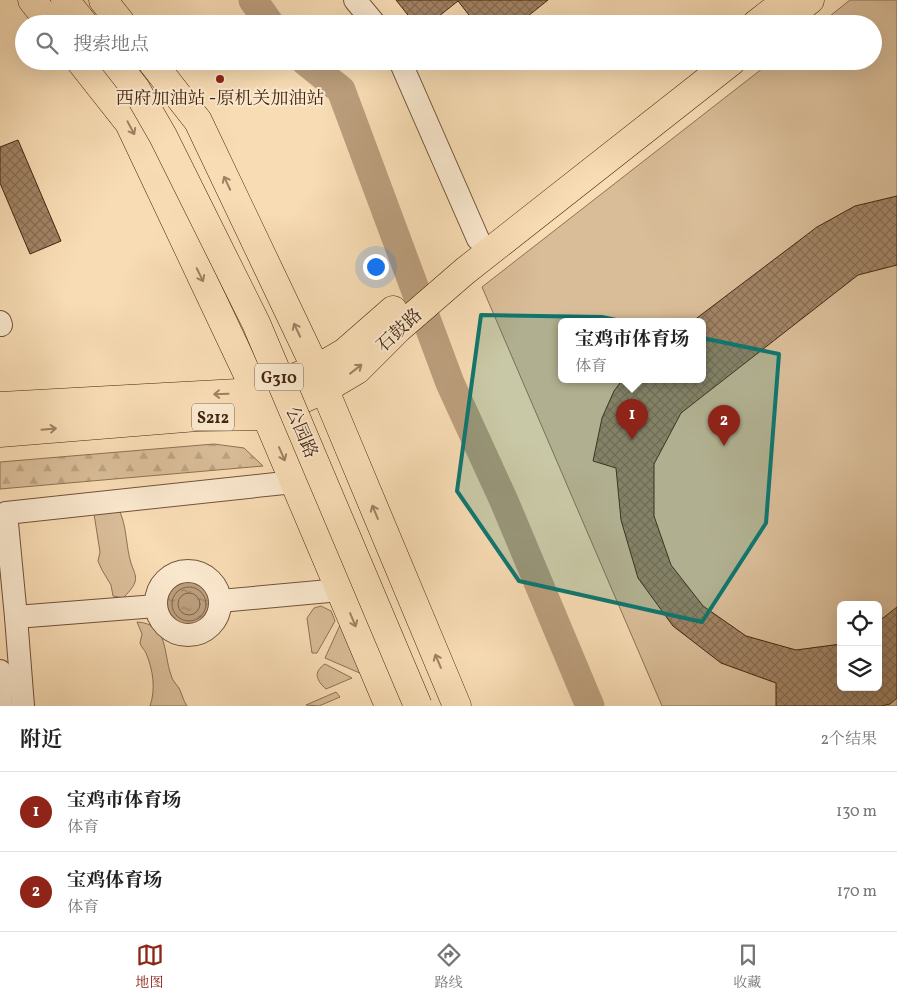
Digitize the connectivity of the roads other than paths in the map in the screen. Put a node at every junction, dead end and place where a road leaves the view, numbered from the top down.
1 (32, 0) edge
2 (65, 0) edge
3 (86, 0) edge
4 (103, 0) edge
5 (355, 0) edge
6 (787, 0) edge
7 (810, 0) edge
8 (44, 15) edge
9 (77, 15) edge
10 (98, 15) edge
11 (115, 15) edge
12 (367, 15) edge
13 (768, 15) edge
14 (791, 15) edge
15 (87, 70) edge
16 (121, 70) edge
17 (142, 70) edge
18 (158, 70) edge
19 (404, 70) edge
20 (696, 70) edge
21 (720, 70) edge
22 (478, 239) junction
23 (460, 264) junction
24 (319, 380) junction
25 (261, 404) junction
26 (0, 406) edge
27 (0, 433) edge
28 (294, 482) junction
29 (3, 513) edge
30 (340, 590) junction
31 (220, 601) junction
32 (156, 606) junction
33 (16, 617) junction
34 (0, 671) edge
35 (2, 706) edge
36 (23, 706) edge
37 (389, 706) edge
38 (418, 706) edge
39 (436, 706) edge
40 (457, 706) edge

1 - 8 main road
2 - 9 main road
3 - 10 main road
4 - 11 main road
5 - 12 lane
6 - 13 main road
7 - 14 main road
15 -> 25 main road
16 - 38 main road, 公园路 / G310, bridge
17 - 39 main road, 公园路 / G310
24 -> 18 main road
19 - 22 lane
20 - 22 main road, 石鼓路
21 - 23 main road, 石鼓路
22 - 23 main road, 石鼓路
23 - 24 main road, 石鼓路 / S212
24 - 25 main road, 石鼓路 / S212
40 -> 24 main road
25 -> 26 main road, 石鼓路 / S212
27 -> 25 main road, 石鼓路 / S212
25 -> 28 main road
28 - 29 lane
28 - 30 main road
29 - 33 lane
30 - 31 lane
30 -> 37 main road
31 - 32 lane
31 - 32 lane
32 - 33 lane
33 - 36 lane
34 - 35 lane

